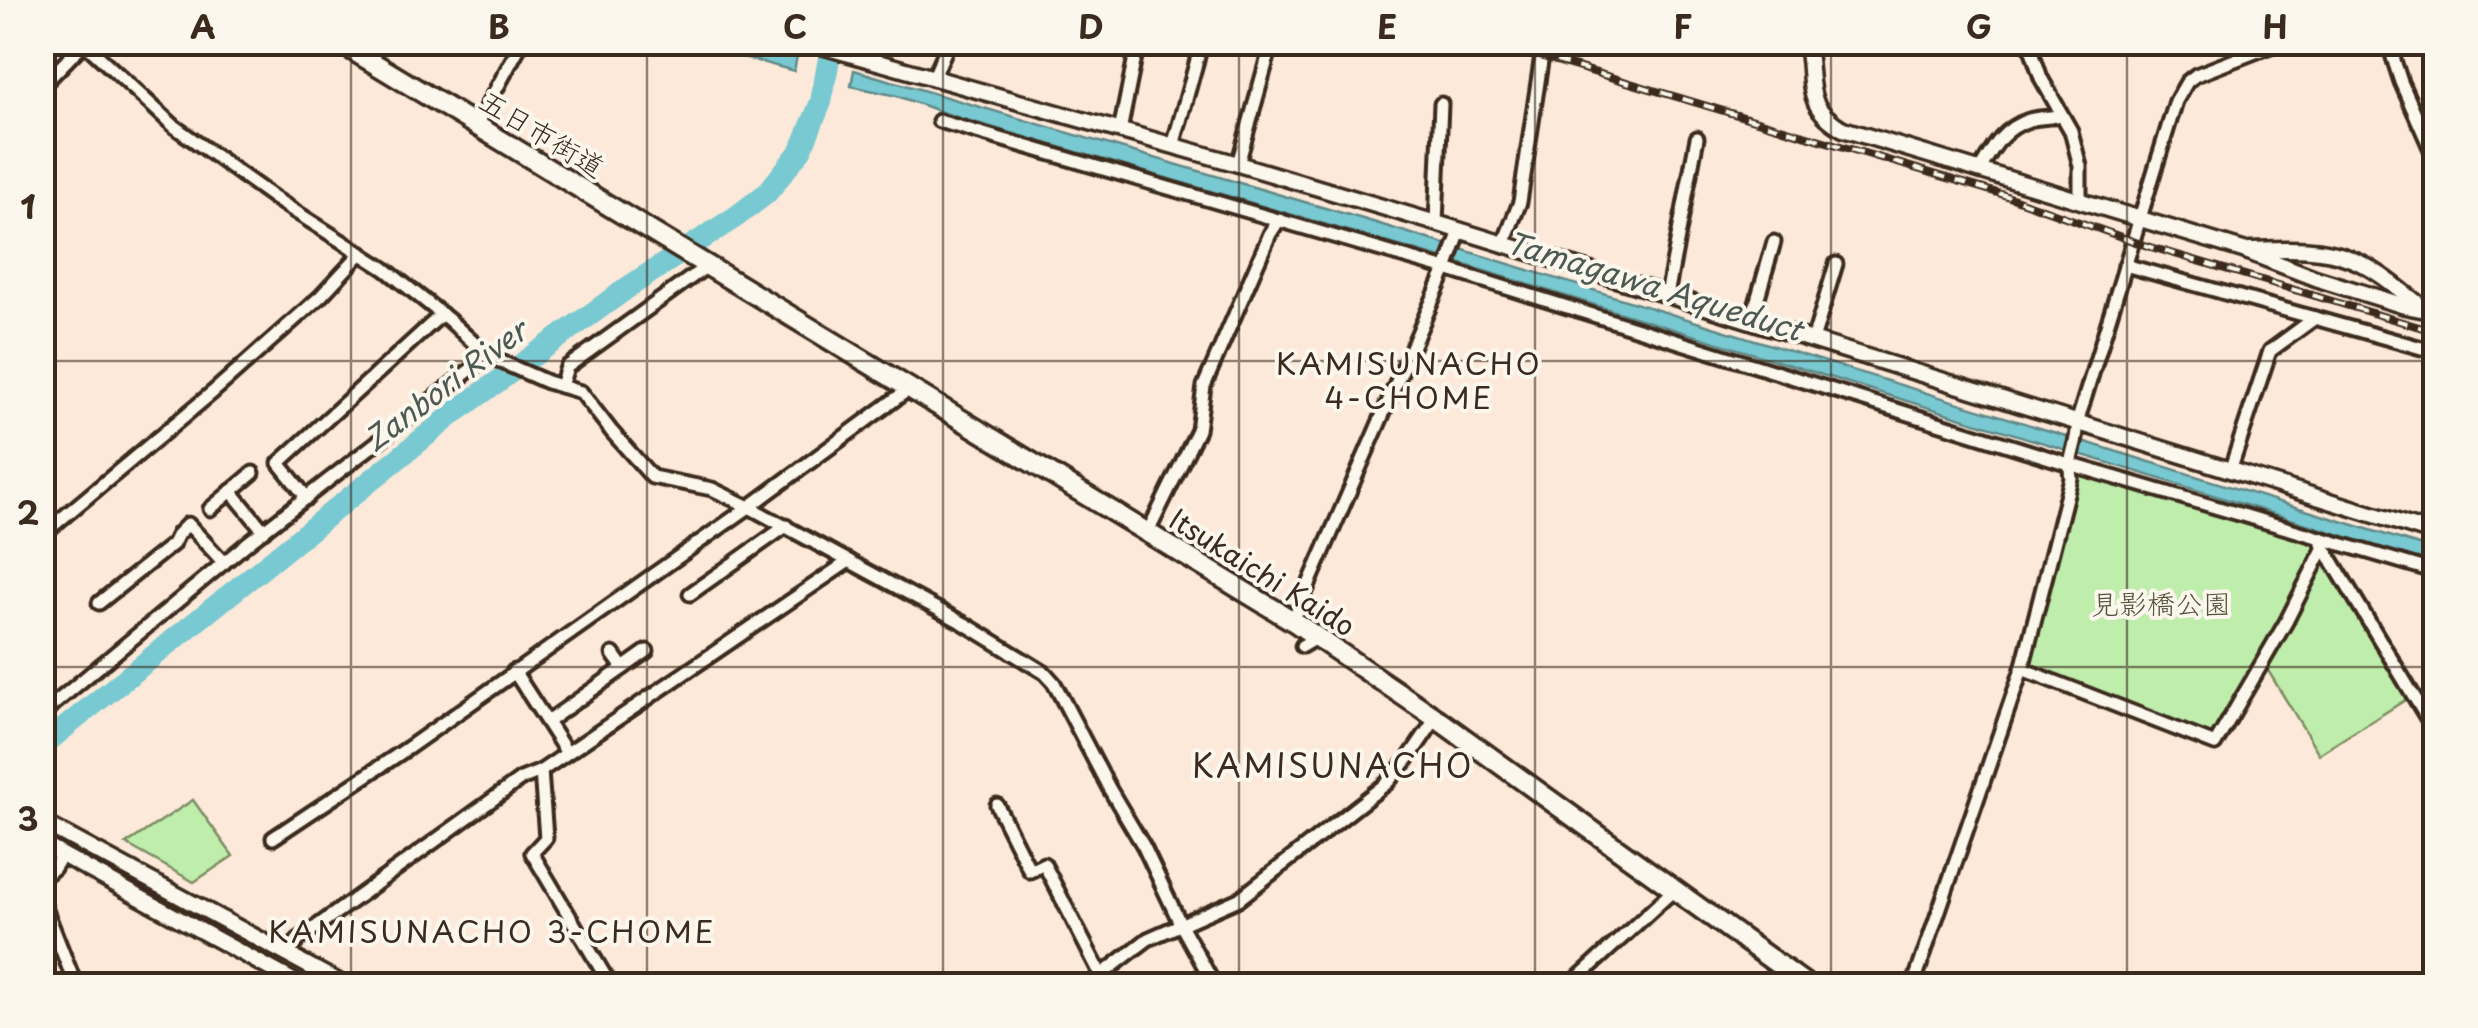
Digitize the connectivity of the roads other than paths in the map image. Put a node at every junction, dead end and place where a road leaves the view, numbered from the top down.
1 (339, 42) edge
2 (522, 42) edge
3 (870, 42) edge
4 (949, 42) edge
5 (1138, 42) edge
6 (1202, 42) edge
7 (1272, 42) edge
8 (1544, 42) edge
9 (1806, 42) edge
10 (2029, 42) edge
11 (2281, 42) edge
12 (2388, 42) edge
13 (84, 43) edge
14 (812, 44) edge
15 (857, 57) junction
16 (933, 79) junction
17 (42, 86) edge
18 (1441, 104) dead end
19 (2062, 116) junction
20 (939, 121) dead end
21 (476, 126) junction
22 (1120, 131) junction
23 (1697, 138) dead end
24 (1173, 146) junction
25 (2436, 162) edge
26 (1238, 164) junction
27 (1979, 171) junction
28 (2080, 201) junction
29 (2140, 219) junction
30 (1279, 220) junction
31 (1436, 223) junction
32 (1458, 234) junction
33 (665, 240) joint
34 (1774, 242) dead end
35 (1504, 245) junction
36 (2243, 250) junction
37 (361, 253) junction
38 (702, 263) junction
39 (1836, 264) dead end
40 (2125, 264) junction
41 (1447, 266) junction
42 (1667, 295) junction
43 (2429, 310) edge
44 (442, 314) junction
45 (2315, 318) junction
46 (1752, 321) junction
47 (1813, 340) junction
48 (2436, 352) edge
49 (494, 358) junction
50 (561, 386) junction
51 (909, 389) junction
52 (2078, 427) junction
53 (2070, 460) junction
54 (2230, 471) junction
55 (253, 473) dead end
56 (231, 491) junction
57 (306, 498) junction
58 (748, 506) junction
59 (210, 509) dead end
60 (786, 526) junction
61 (264, 531) junction
62 (1147, 534) junction
63 (2436, 534) edge
64 (42, 535) edge
65 (2322, 543) junction
66 (850, 562) junction
67 (224, 563) junction
68 (2436, 572) edge
69 (690, 594) dead end
70 (99, 604) dead end
71 (1293, 622) junction
72 (647, 650) dead end
73 (613, 654) dead end
74 (623, 668) junction
75 (2022, 669) junction
76 (514, 671) junction
77 (42, 714) edge
78 (1436, 718) junction
79 (547, 722) junction
80 (2436, 733) edge
81 (567, 753) junction
82 (541, 771) junction
83 (997, 804) dead end
84 (42, 822) edge
85 (274, 838) dead end
86 (42, 844) edge
87 (62, 855) junction
88 (140, 875) junction
89 (42, 878) edge
90 (1675, 889) junction
91 (133, 895) junction
92 (42, 900) edge
93 (1180, 923) junction
94 (274, 945) junction
95 (288, 954) junction
96 (252, 958) junction
97 (1100, 975) junction
98 (1800, 983) edge
99 (70, 984) edge
100 (302, 986) edge
101 (346, 986) edge
102 (611, 986) edge
103 (1087, 986) edge
104 (1216, 986) edge
105 (1570, 986) edge
106 (1913, 986) edge

1 - 21 main road, 五日市街道
2 - 21 street
3 - 15 street
4 - 16 street
5 - 22 street
6 - 24 street
7 - 26 street
8 - 35 street
9 - 27 street
10 - 19 street
11 - 29 street
12 - 25 street
13 - 17 street
13 - 37 street
14 - 15 street
15 - 16 street
16 - 22 street
18 - 31 street
19 - 27 street
19 - 28 street
20 - 30 street
21 - 33 main road, 五日市街道
22 - 24 street
23 - 42 street
24 - 26 street
26 - 31 street
27 - 28 street
28 - 29 street
29 - 36 street
29 - 40 street
30 - 41 street
30 - 62 street
31 - 32 street
32 - 35 street
32 - 41 street
33 - 38 main road, Itsukaichi Kaido
34 - 46 street
35 - 42 street
36 - 43 street
36 - 43 street
37 - 44 street
37 - 64 street
38 - 50 street
38 - 51 main road, Itsukaichi Kaido
39 - 47 street
40 - 45 street
40 - 52 street
41 - 53 street
41 - 71 street
42 - 46 street
44 - 49 street
44 - 57 street
45 - 48 street
45 - 54 street
46 - 47 street
47 - 52 street
49 - 50 street
49 - 57 street
50 - 58 street
51 - 58 street
51 - 62 main road, Itsukaichi Kaido
52 - 53 street
52 - 54 street
53 - 65 street
53 - 75 street
54 - 63 street
55 - 56 street
56 - 59 street
56 - 61 street
57 - 61 street
58 - 60 street
58 - 76 street
60 - 66 street
60 - 69 street
61 - 67 street
62 - 71 main road, Itsukaichi Kaido
65 - 68 street
65 - 75 street
65 - 80 street
66 - 81 street
66 - 93 street
67 - 70 street
67 - 77 street
71 - 78 main road, Itsukaichi Kaido
72 - 74 street
73 - 74 street
74 - 79 street
75 - 106 street
76 - 79 street
76 - 85 street
78 - 90 main road, Itsukaichi Kaido
78 - 93 street
79 - 81 street
81 - 82 street
82 - 95 street
82 - 102 street
83 - 97 street
84 - 88 street
86 - 87 street
87 - 89 street
87 - 91 street
88 - 91 street
88 - 94 street
90 - 98 main road, Itsukaichi Kaido
90 - 105 street
91 - 96 street
92 - 99 street
93 - 97 street
93 - 104 street
94 - 95 street
94 - 96 street
95 - 101 street
96 - 100 street
97 - 103 street

